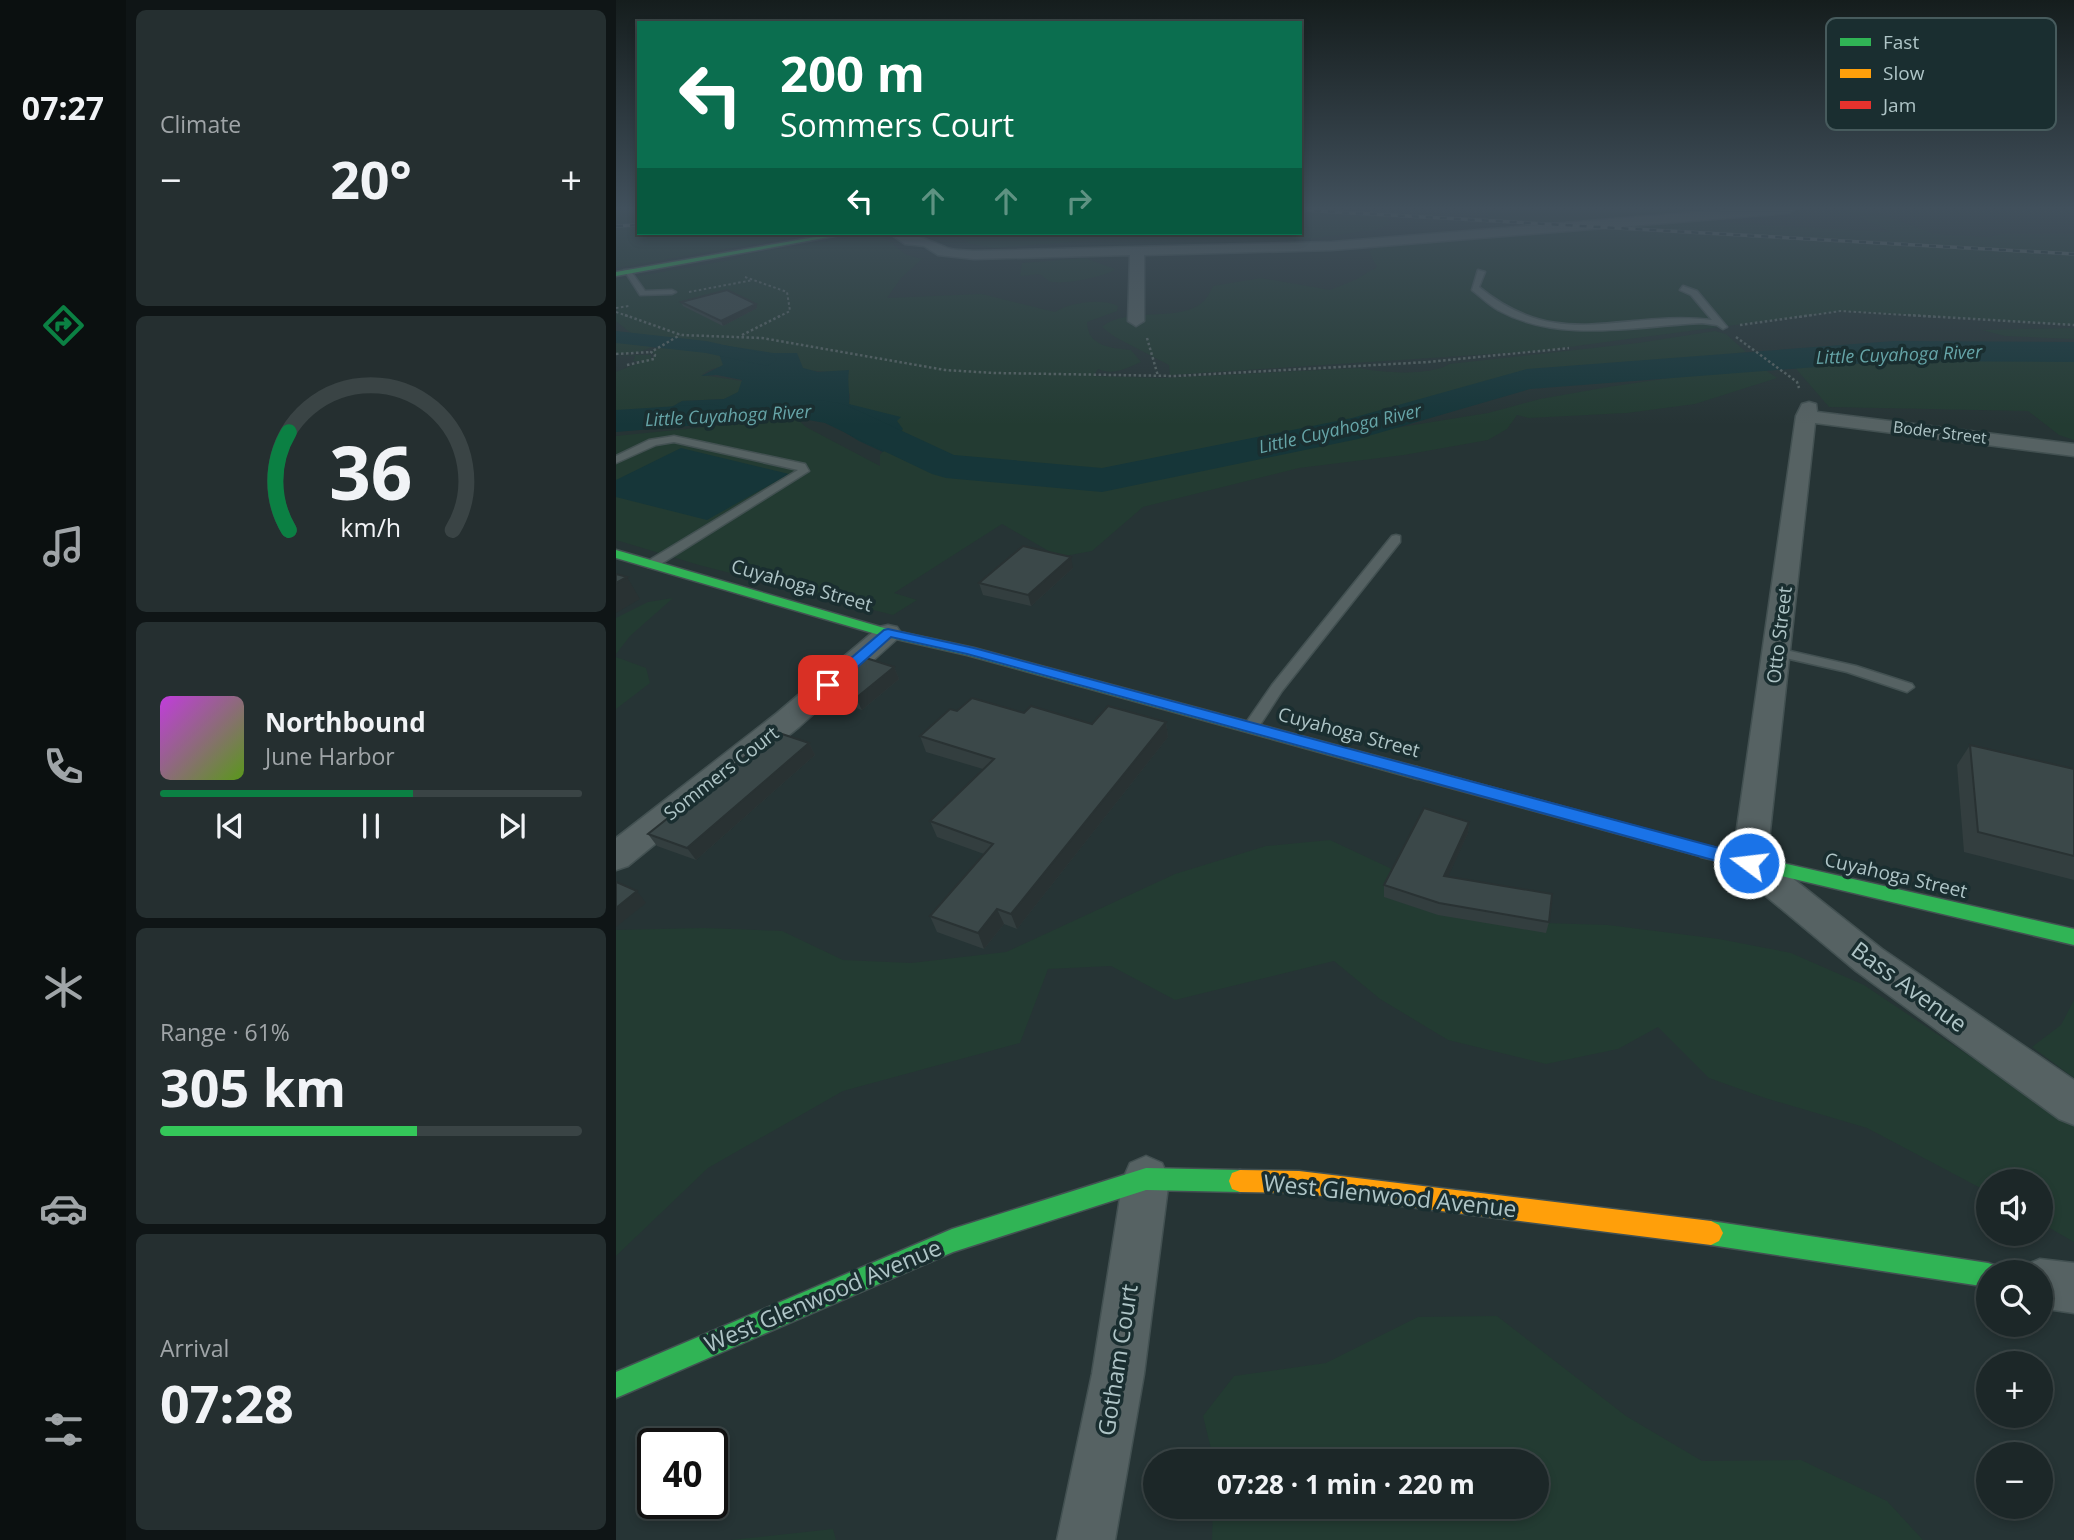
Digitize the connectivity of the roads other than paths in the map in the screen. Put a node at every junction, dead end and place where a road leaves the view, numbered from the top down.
1 (630, 281) edge
2 (1137, 281) edge
3 (1478, 281) edge
4 (1683, 288) dead end
5 (672, 292) dead end
6 (1136, 321) road end
7 (1807, 412) joint
8 (2074, 450) edge
9 (616, 460) edge
10 (1396, 539) dead end
11 (616, 554) edge
12 (652, 564) junction
13 (888, 633) junction
14 (1777, 652) junction
15 (1907, 687) dead end
16 (1251, 727) junction
17 (616, 857) edge
18 (1749, 863) junction
19 (2074, 937) edge
20 (2074, 1105) edge
21 (1146, 1179) junction
22 (1976, 1273) edge
23 (2053, 1285) edge
24 (2074, 1288) edge
25 (616, 1385) edge
26 (1086, 1540) edge

1 - 5 lane
2 - 6 street
3 - 4 lane
7 - 8 street, Boder Street
7 - 14 street, Otto Street
9 - 12 lane
10 - 16 lane
11 - 12 street, Cuyahoga Street
12 - 13 street, Cuyahoga Street
13 - 16 street, Cuyahoga Street
13 - 17 street, Sommers Court
14 - 15 lane
14 - 18 street, Otto Street
16 - 18 street, Cuyahoga Street
18 - 19 street, Cuyahoga Street
18 - 20 street, Bass Avenue
21 - 22 street, West Glenwood Avenue
21 - 25 street, West Glenwood Avenue
21 - 26 street, Gotham Court
23 - 24 street

